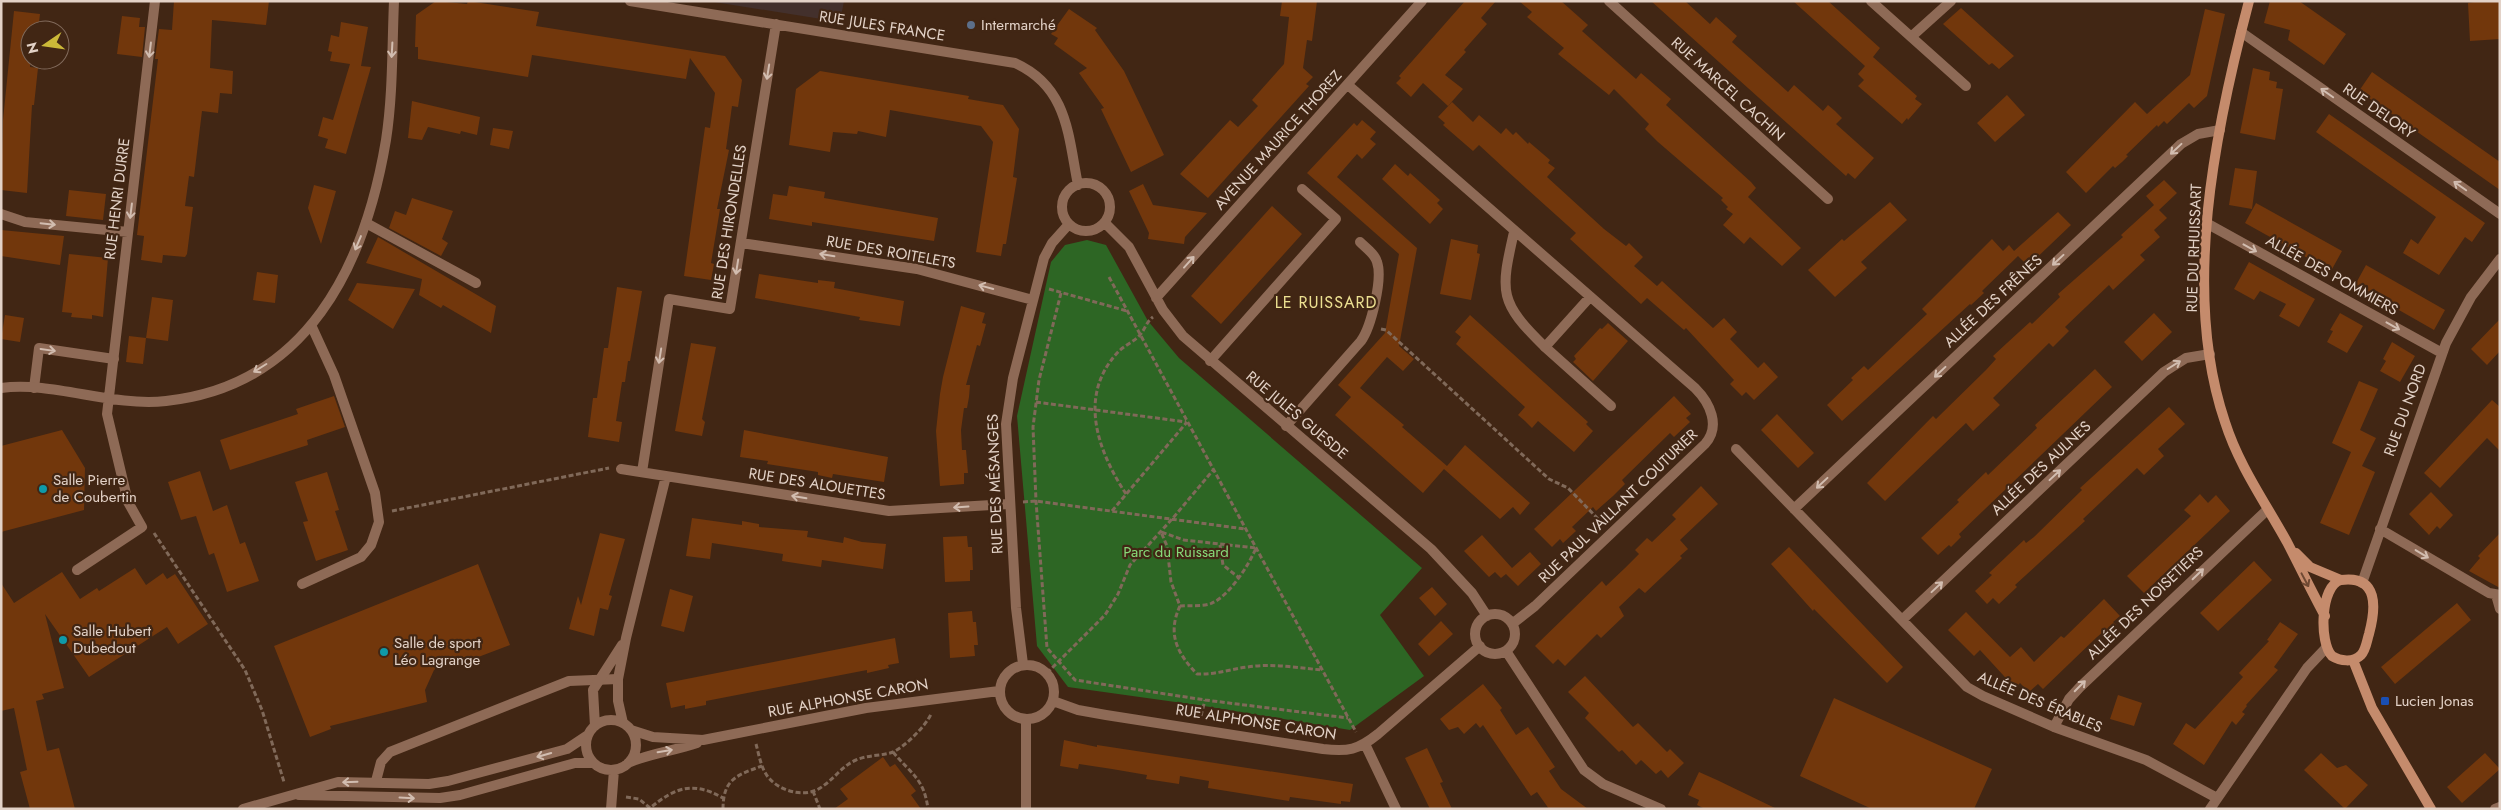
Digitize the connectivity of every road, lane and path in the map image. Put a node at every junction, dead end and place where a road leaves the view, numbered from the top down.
1 (155, 1) edge
2 (394, 1) edge
3 (630, 1) edge
4 (1422, 1) edge
5 (1609, 1) edge
6 (1871, 1) edge
7 (1951, 1) edge
8 (2249, 1) edge
9 (776, 24) junction
10 (2241, 32) junction
11 (1911, 37) junction
12 (1348, 85) junction
13 (1966, 86) dead end
14 (2220, 130) junction
15 (1078, 185) junction
16 (1302, 188) dead end
17 (1828, 199) dead end
18 (1, 214) edge
19 (2500, 214) edge
20 (366, 223) junction
21 (1104, 223) junction
22 (1069, 224) junction
23 (2208, 224) junction
24 (128, 232) junction
25 (1514, 232) junction
26 (1360, 242) dead end
27 (741, 243) junction
28 (2500, 259) edge
29 (1109, 277) dead end
30 (476, 283) dead end
31 (1036, 286) junction
32 (1061, 293) junction
33 (1590, 297) junction
34 (1156, 298) junction
35 (1033, 300) junction
36 (1163, 310) junction
37 (1128, 312) junction
38 (1369, 324) junction
39 (312, 327) junction
40 (1140, 335) junction
41 (1545, 347) junction
42 (2442, 353) junction
43 (2210, 354) junction
44 (114, 359) junction
45 (1210, 361) junction
46 (1, 388) edge
47 (34, 388) junction
48 (109, 400) junction
49 (1036, 402) junction
50 (1611, 406) dead end
51 (1096, 410) junction
52 (1187, 422) junction
53 (1286, 426) junction
54 (1736, 449) dead end
55 (621, 469) joint
56 (1214, 469) junction
57 (642, 472) junction
58 (666, 476) junction
59 (1126, 494) junction
60 (1036, 502) junction
61 (1009, 504) junction
62 (1794, 509) junction
63 (2267, 510) junction
64 (1112, 511) junction
65 (379, 514) junction
66 (1173, 518) junction
67 (142, 527) junction
68 (1246, 529) junction
69 (2380, 529) junction
70 (1160, 532) junction
71 (1611, 533) junction
72 (2287, 542) junction
73 (1220, 545) junction
74 (1256, 548) junction
75 (77, 570) dead end
76 (1238, 577) junction
77 (2341, 580) junction
78 (2362, 583) junction
79 (302, 584) dead end
80 (2498, 595) edge
81 (1180, 606) junction
82 (2500, 609) edge
83 (1487, 616) junction
84 (2325, 616) junction
85 (1902, 620) junction
86 (1512, 624) junction
87 (626, 638) junction
88 (1480, 646) junction
89 (2326, 648) junction
90 (1506, 651) junction
91 (2353, 660) junction
92 (1059, 661) junction
93 (1023, 664) junction
94 (1322, 670) junction
95 (1047, 673) junction
96 (598, 679) junction
97 (618, 679) junction
98 (1000, 691) junction
99 (935, 699) junction
100 (1053, 701) junction
101 (1348, 718) junction
102 (1026, 719) junction
103 (594, 726) junction
104 (627, 727) junction
105 (2054, 727) junction
106 (753, 730) junction
107 (588, 735) junction
108 (703, 740) junction
109 (1365, 744) junction
110 (893, 752) junction
111 (593, 763) junction
112 (628, 763) junction
113 (762, 766) junction
114 (614, 770) junction
115 (376, 781) junction
116 (813, 791) junction
117 (288, 795) junction
118 (612, 796) junction
119 (723, 798) junction
120 (2217, 798) junction
121 (2500, 807) edge
122 (243, 809) edge
123 (611, 809) edge
124 (723, 809) edge
125 (820, 809) edge
126 (928, 809) edge
127 (1026, 809) edge
128 (1396, 809) edge
129 (1661, 809) edge
130 (2210, 809) edge
131 (2431, 809) edge
132 (2495, 809) edge

1 -> 24 street, RUE HENRI DURRE
2 -> 20 street
3 - 9 street, RUE JULES FRANCE
4 - 12 street, AVENUE MAURICE THOREZ
5 - 17 street, RUE MARCEL CACHIN
6 - 11 street
7 - 11 street
8 - 10 street, RUE DU RHUISSART
9 - 15 street, RUE JULES FRANCE
9 -> 27 street, RUE DES HIRONDELLES
10 - 14 street, RUE DU RHUISSART
19 -> 10 street, RUE DELORY
11 - 13 street
12 - 25 street, RUE PAUL VAILLANT COUTURIER
34 -> 12 street, AVENUE MAURICE THOREZ
14 - 23 street, RUE DU RHUISSART
14 -> 62 street, ALLÉE DES FRÊNES
15 - 21 street
15 - 22 street
16 - 45 street
18 -> 24 street
20 - 30 street
20 -> 39 street
21 - 22 street
21 - 34 street, RUE JULES GUESDE
22 - 31 street, RUE DES MÉSANGES
23 -> 42 street, ALLÉE DES POMMIERS
23 - 43 street, RUE DU RHUISSART
24 - 44 street, RUE HENRI DURRE
25 - 33 street, RUE PAUL VAILLANT COUTURIER
25 - 41 street
26 - 38 street
35 -> 27 street, RUE DES ROITELETS
27 -> 57 street, RUE DES HIRONDELLES
28 - 42 street, RUE DU NORD
29 - 37 path
31 - 32 path
31 - 35 street, RUE DES MÉSANGES
32 - 37 path
32 - 49 path
33 - 41 street
33 - 71 street, RUE PAUL VAILLANT COUTURIER
34 - 36 street, RUE JULES GUESDE
35 - 61 street, RUE DES MÉSANGES
36 - 40 path
36 - 45 street, RUE JULES GUESDE
37 - 40 path
38 - 53 street
38 - 71 path
39 -> 48 street
39 - 65 street
40 - 51 path
40 - 52 path
41 - 50 street
42 - 69 street, RUE DU NORD
43 - 63 street, RUE DU RHUISSART
85 -> 43 street, ALLÉE DES AULNES
47 -> 44 street
44 - 48 street, RUE HENRI DURRE
45 - 53 street, RUE JULES GUESDE
46 - 47 street
47 - 48 street
48 - 67 street, RUE HENRI DURRE
49 - 51 path
49 - 60 path
51 - 52 path
51 - 59 path
52 - 56 path
52 - 59 path
53 - 83 street, RUE JULES GUESDE
54 - 62 street, ALLÉE DES ÉRABLES
55 - 57 street, RUE DES ALOUETTES
55 - 65 path
56 - 66 path
56 - 68 path
57 - 58 street, RUE DES ALOUETTES
61 -> 58 street, RUE DES ALOUETTES
58 - 87 street
59 - 64 path
60 - 61 path
60 - 64 path
60 - 92 path
61 - 93 street, RUE DES MÉSANGES
62 - 85 street, ALLÉE DES ÉRABLES
63 - 72 street, RUE DU RHUISSART
105 -> 63 street, ALLÉE DES NOISETIERS
64 - 66 path
65 - 79 street
66 - 68 path
66 - 70 path
67 - 75 street
67 - 117 path
68 - 74 path
69 - 78 street, RUE DU NORD
69 -> 80 street
70 - 73 path
70 - 81 path
70 - 92 path
71 - 86 street, RUE PAUL VAILLANT COUTURIER
72 - 77 street, RUE DU RHUISSART
72 -> 84 street, RUE DU RHUISSART
73 - 74 path
73 - 76 path
74 - 76 path
74 - 94 path
76 - 81 path
77 - 78 street
77 - 84 street
78 - 91 street
80 - 82 street
81 - 94 path
83 - 86 street
83 - 88 street
84 - 89 street
85 - 105 street, ALLÉE DES ÉRABLES
86 - 90 street
87 - 96 street
87 - 97 street
88 - 90 street
88 - 109 street, RUE ALPHONSE CARON
89 - 91 street
89 - 120 street
90 - 129 street
91 - 131 street
92 - 95 path
92 - 101 path
93 - 95 street
93 - 98 street
94 - 101 path
95 - 100 street
96 - 97 street
96 - 103 street
96 - 115 street
97 - 104 street
98 - 99 street, RUE ALPHONSE CARON
98 - 102 street
99 - 106 street, RUE ALPHONSE CARON
99 - 110 path
100 - 102 street
100 - 109 street, RUE ALPHONSE CARON
101 - 109 path
102 - 127 street
103 - 104 street
103 - 107 street
104 - 108 street, RUE ALPHONSE CARON
104 - 112 street
105 - 120 street, ALLÉE DES ÉRABLES
106 - 108 street, RUE ALPHONSE CARON
106 - 113 path
107 - 111 street
107 -> 115 street
112 -> 108 street, RUE ALPHONSE CARON
109 - 128 street
110 - 116 path
110 - 126 path
111 - 114 street
117 -> 111 street
112 - 114 street
113 - 116 path
113 - 119 path
114 - 118 street
115 -> 117 street
116 - 125 path
117 - 122 street
118 - 119 path
118 - 123 street
119 - 124 path
120 - 130 street
121 - 132 street

